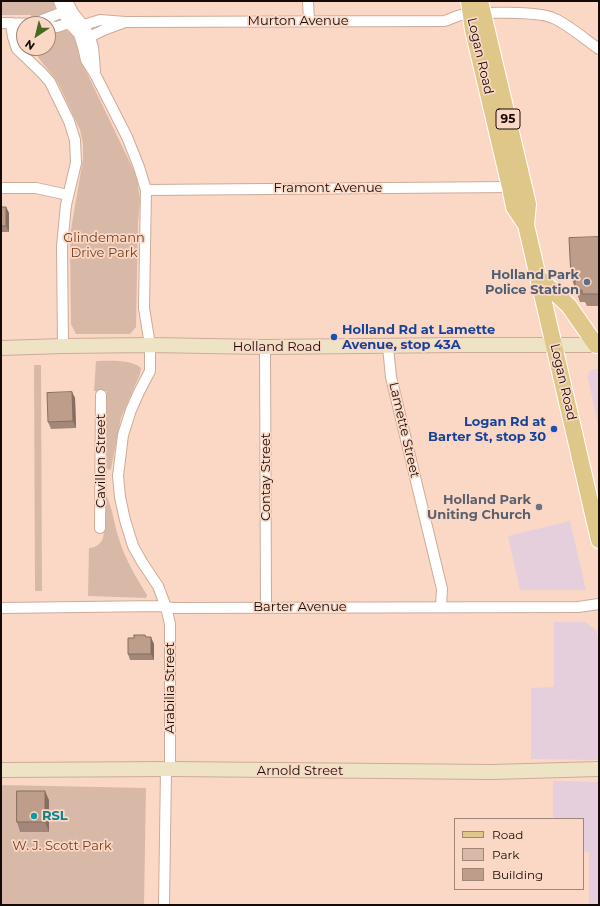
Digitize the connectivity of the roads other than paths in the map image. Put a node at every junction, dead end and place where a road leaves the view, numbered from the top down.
1 (59, 1) edge
2 (67, 1) edge
3 (308, 1) edge
4 (475, 8) edge
5 (63, 12) junction
6 (53, 16) edge
7 (72, 19) junction
8 (309, 21) junction
9 (125, 22) junction
10 (6, 23) edge
11 (16, 23) edge
12 (56, 27) edge
13 (81, 30) junction
14 (90, 37) junction
15 (599, 49) edge
16 (26, 56) edge
17 (29, 61) junction
18 (96, 74) junction
19 (510, 187) junction
20 (1, 188) edge
21 (146, 190) junction
22 (68, 195) junction
23 (526, 225) junction
24 (538, 277) junction
25 (150, 345) junction
26 (554, 345) junction
27 (598, 345) edge
28 (63, 346) junction
29 (265, 347) junction
30 (388, 347) junction
31 (1, 348) edge
32 (101, 395) dead end
33 (118, 480) junction
34 (101, 481) junction
35 (100, 528) dead end
36 (599, 540) edge
37 (599, 604) edge
38 (440, 606) junction
39 (166, 607) junction
40 (266, 607) junction
41 (1, 608) edge
42 (599, 769) edge
43 (1, 770) edge
44 (168, 770) junction
45 (164, 905) edge

1 - 5 street
2 - 7 street
3 - 8 street
4 - 8 street, Murton Avenue
4 - 15 street, Murton Avenue
4 - 19 main road, Logan Road / 95
4 - 23 main road, Logan Road / 95
5 - 6 street
5 - 7 street
7 - 12 street
7 - 13 street
8 - 9 street, Murton Avenue
9 - 13 street, Murton Avenue
9 - 14 street, Murton Avenue
10 - 11 street
10 - 17 street
13 - 14 street
13 - 18 street
14 - 18 street
16 - 17 street
17 - 22 street
18 - 21 street, Cavillon Street
19 - 21 street, Framont Avenue
19 - 23 main road, Logan Road / 95
20 - 22 street
21 - 25 street, Cavillon Street
22 - 28 street
23 - 24 main road, Logan Road / 95
24 - 26 main road, Logan Road / 95
24 - 27 main road
25 - 28 main road, Holland Road
25 - 29 main road, Holland Road
25 - 33 street, Cavillon Street
26 - 27 main road, Holland Road
26 - 30 main road, Holland Road
26 - 36 main road, Logan Road / 95
28 - 31 main road, Holland Road
29 - 30 main road, Holland Road
29 - 40 street, Contay Street
30 - 38 street, Lamette Street
32 - 34 street, Cavillon Street
33 - 34 street
33 - 39 street, Cavillon Street
34 - 35 street, Cavillon Street
37 - 38 street, Barter Avenue
38 - 40 street, Barter Avenue
39 - 40 street, Barter Avenue
39 - 41 street, Barter Avenue
39 - 44 street, Arabilia Street
42 - 44 main road, Arnold Street
43 - 44 main road, Arnold Street
44 - 45 street, Arabilia Street

